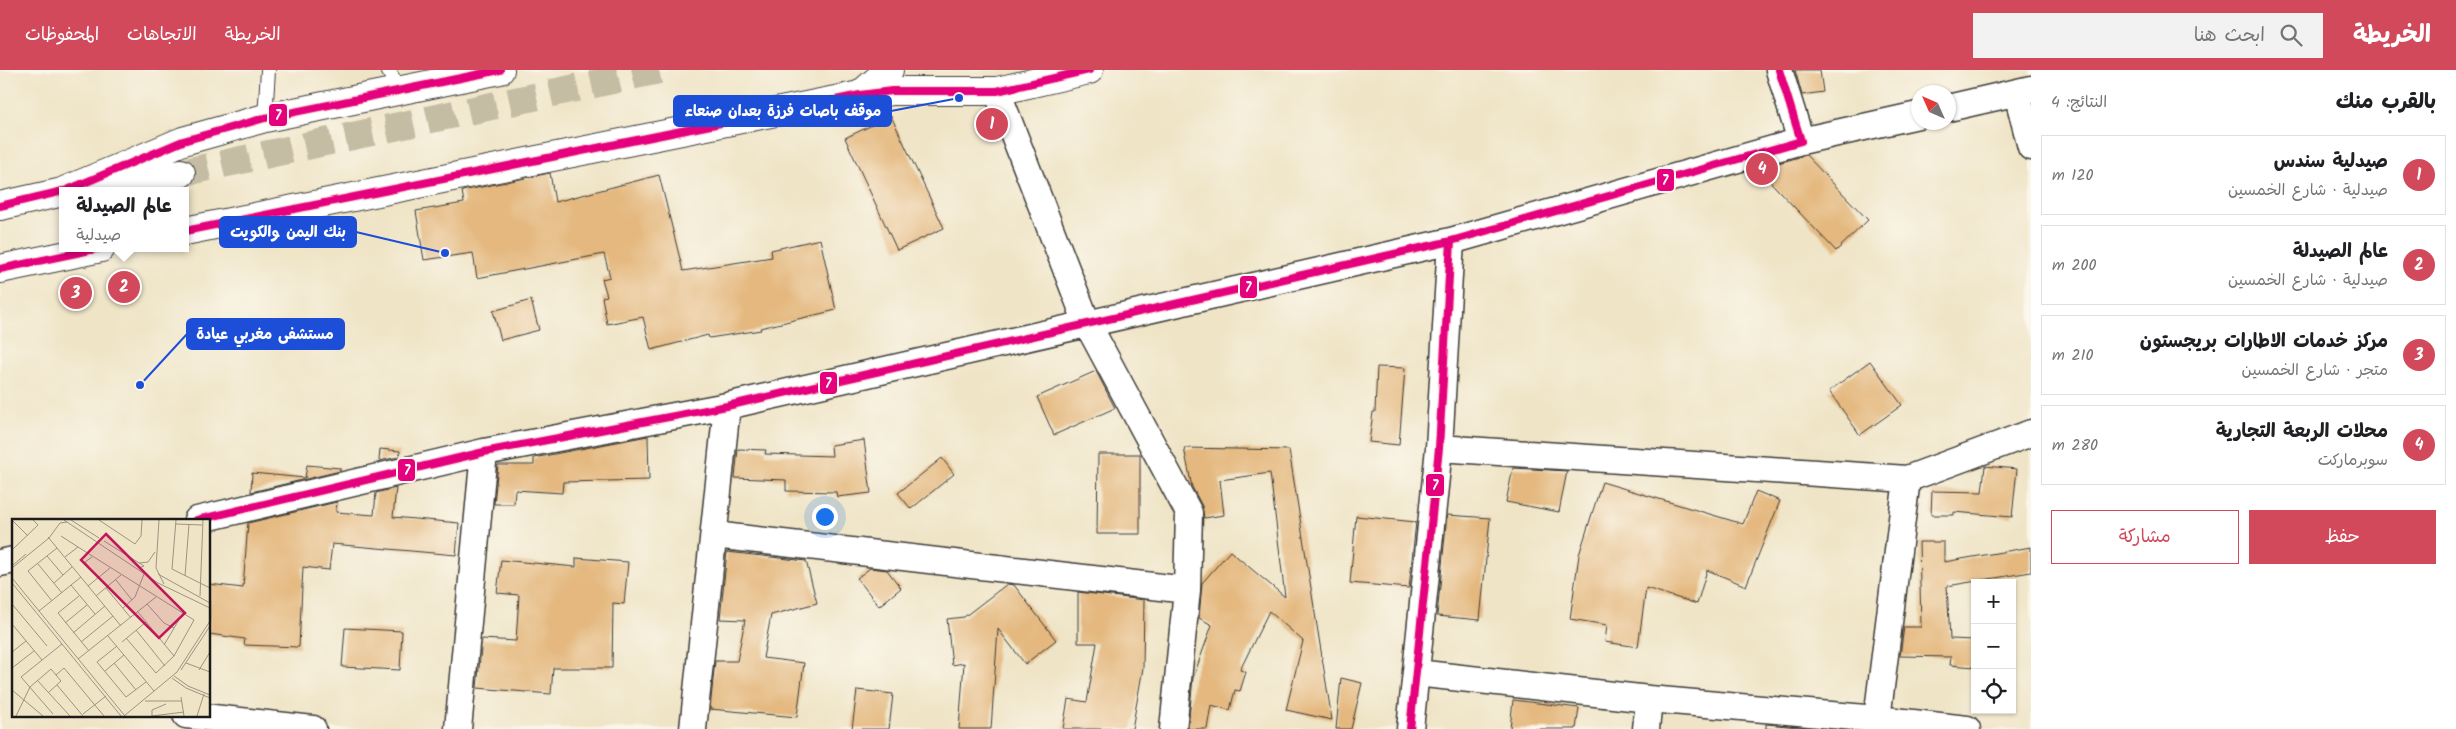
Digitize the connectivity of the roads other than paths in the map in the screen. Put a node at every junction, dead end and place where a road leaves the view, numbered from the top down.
1 (268, 70) edge
2 (500, 70) edge
3 (944, 70) edge
4 (1089, 70) edge
5 (1779, 70) edge
6 (394, 80) edge
7 (890, 80) edge
8 (997, 91) junction
9 (2024, 91) edge
10 (1956, 106) edge
11 (1911, 117) edge
12 (265, 118) junction
13 (1801, 141) junction
14 (2031, 147) edge
15 (181, 173) tunnel mouth
16 (74, 187) edge
17 (90, 187) edge
18 (59, 192) edge
19 (0, 206) edge
20 (189, 230) edge
21 (1450, 241) junction
22 (81, 252) edge
23 (0, 268) edge
24 (1087, 323) junction
25 (728, 406) junction
26 (2031, 433) edge
27 (1439, 448) junction
28 (484, 452) junction
29 (1907, 480) junction
30 (201, 519) edge
31 (714, 535) junction
32 (1187, 590) junction
33 (1416, 673) junction
34 (1649, 699) junction
35 (195, 716) edge
36 (1877, 719) junction
37 (313, 729) edge
38 (458, 729) edge
39 (693, 729) edge
40 (1173, 729) edge
41 (1410, 729) edge
42 (1646, 729) edge
43 (1966, 729) edge

1 - 12 lane
2 - 6 main road
3 - 7 main road
4 - 8 main road
5 - 13 street
6 - 12 main road
7 - 8 main road
7 - 20 main road
8 - 24 street
9 - 10 street
9 - 14 street
11 - 13 street
12 - 16 main road
13 - 21 street
15 - 17 main road
18 - 19 main road
21 - 24 street
21 - 27 street
22 - 23 main road
24 - 25 street
24 - 32 street
25 - 28 street
25 - 31 street
26 - 29 street
27 - 29 street
27 - 33 street
28 - 30 street
28 - 38 street
29 - 36 street
31 - 32 street
31 - 39 street
32 - 40 street
33 - 34 street
33 - 41 street
34 - 36 street
34 - 42 street
35 - 37 street
36 - 43 street

